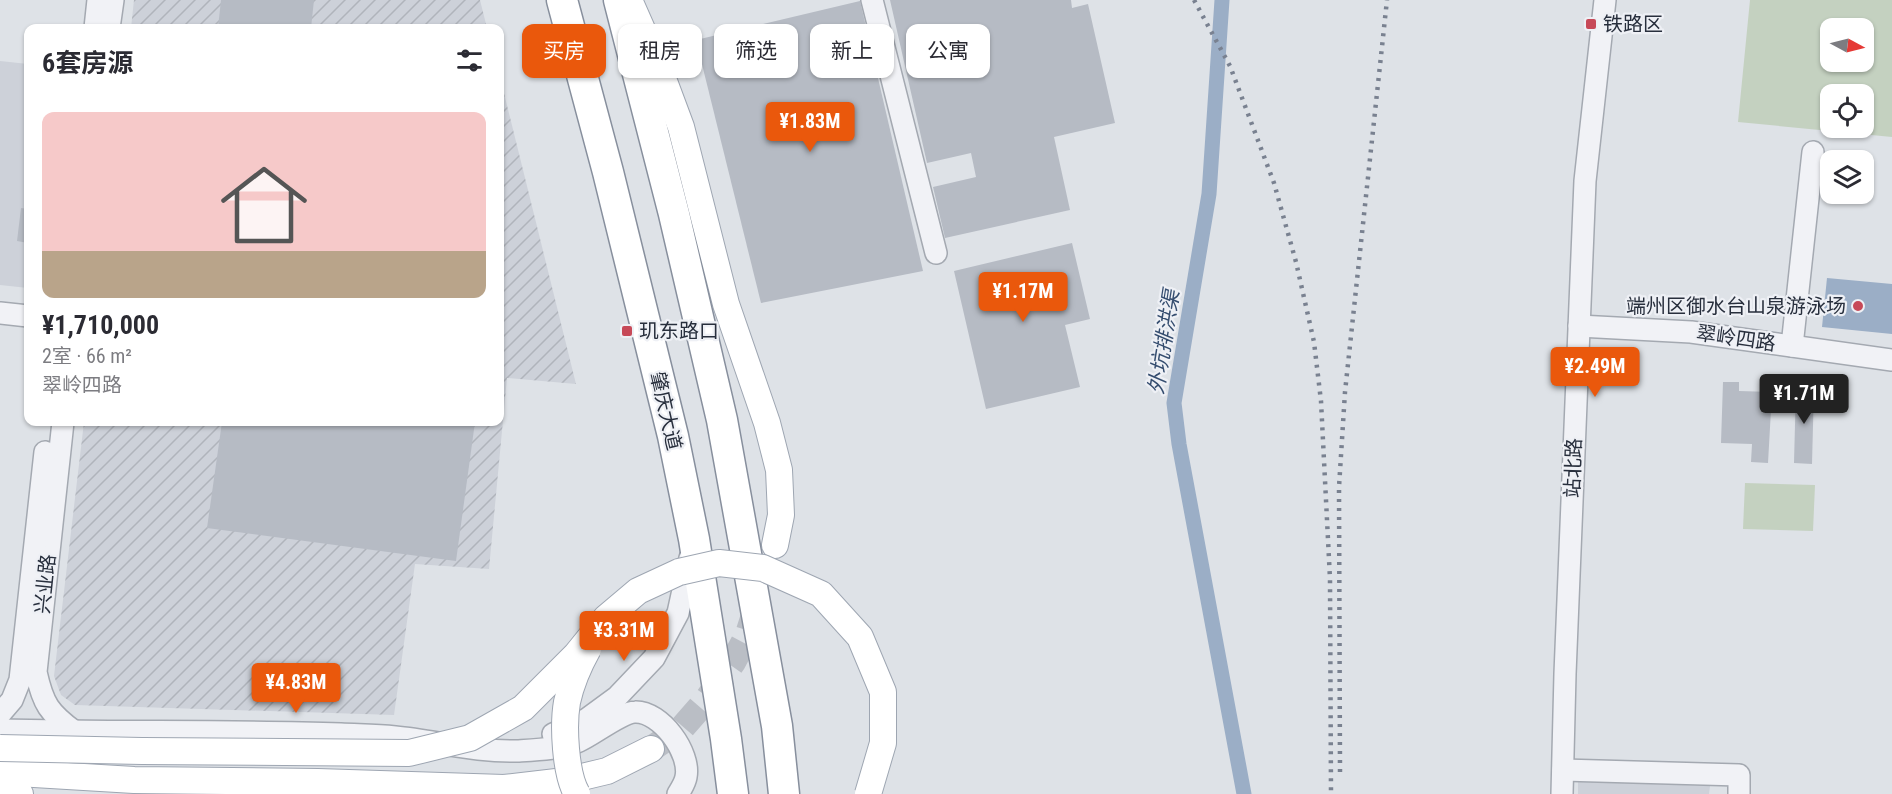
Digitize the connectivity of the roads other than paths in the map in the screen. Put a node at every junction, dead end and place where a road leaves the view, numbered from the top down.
1 (98, 0) edge
2 (113, 0) edge
3 (562, 0) edge
4 (619, 0) edge
5 (629, 0) edge
6 (872, 0) edge
7 (1605, 0) edge
8 (95, 24) edge
9 (110, 24) edge
10 (1812, 152) dead end
11 (936, 253) dead end
12 (0, 313) edge
13 (24, 316) edge
14 (1579, 326) junction
15 (0, 327) edge
16 (24, 330) edge
17 (1791, 346) junction
18 (1892, 360) edge
19 (48, 426) edge
20 (63, 426) edge
21 (694, 539) junction
22 (775, 545) dead end
23 (606, 618) junction
24 (0, 714) edge
25 (0, 730) edge
26 (75, 732) junction
27 (0, 747) edge
28 (651, 749) tunnel mouth
29 (514, 751) junction
30 (1563, 770) junction
31 (0, 772) edge
32 (0, 790) edge
33 (20, 794) edge
34 (577, 794) edge
35 (678, 794) edge
36 (733, 794) edge
37 (784, 794) edge
38 (868, 794) edge
39 (1562, 794) edge
40 (1739, 794) edge

1 - 8 street
2 - 9 street
3 - 21 highway, 肇庆大道
4 - 37 highway
5 - 22 main road
6 - 11 street
7 - 14 street, 站北路
10 - 17 street
12 - 13 street
14 - 17 street, 翠岭四路
14 - 30 street, 站北路
15 - 16 street
17 - 18 street, 翠岭四路
19 - 24 street, 兴业路
20 - 26 street, 兴业路
21 - 29 street
21 - 36 highway, 肇庆大道
23 - 27 main road, bridge
23 - 34 main road, bridge
23 - 38 main road, bridge
25 - 26 street
26 - 29 street
28 - 31 main road
29 - 35 street
30 - 39 street, 站北路
30 - 40 street
32 - 33 main road

